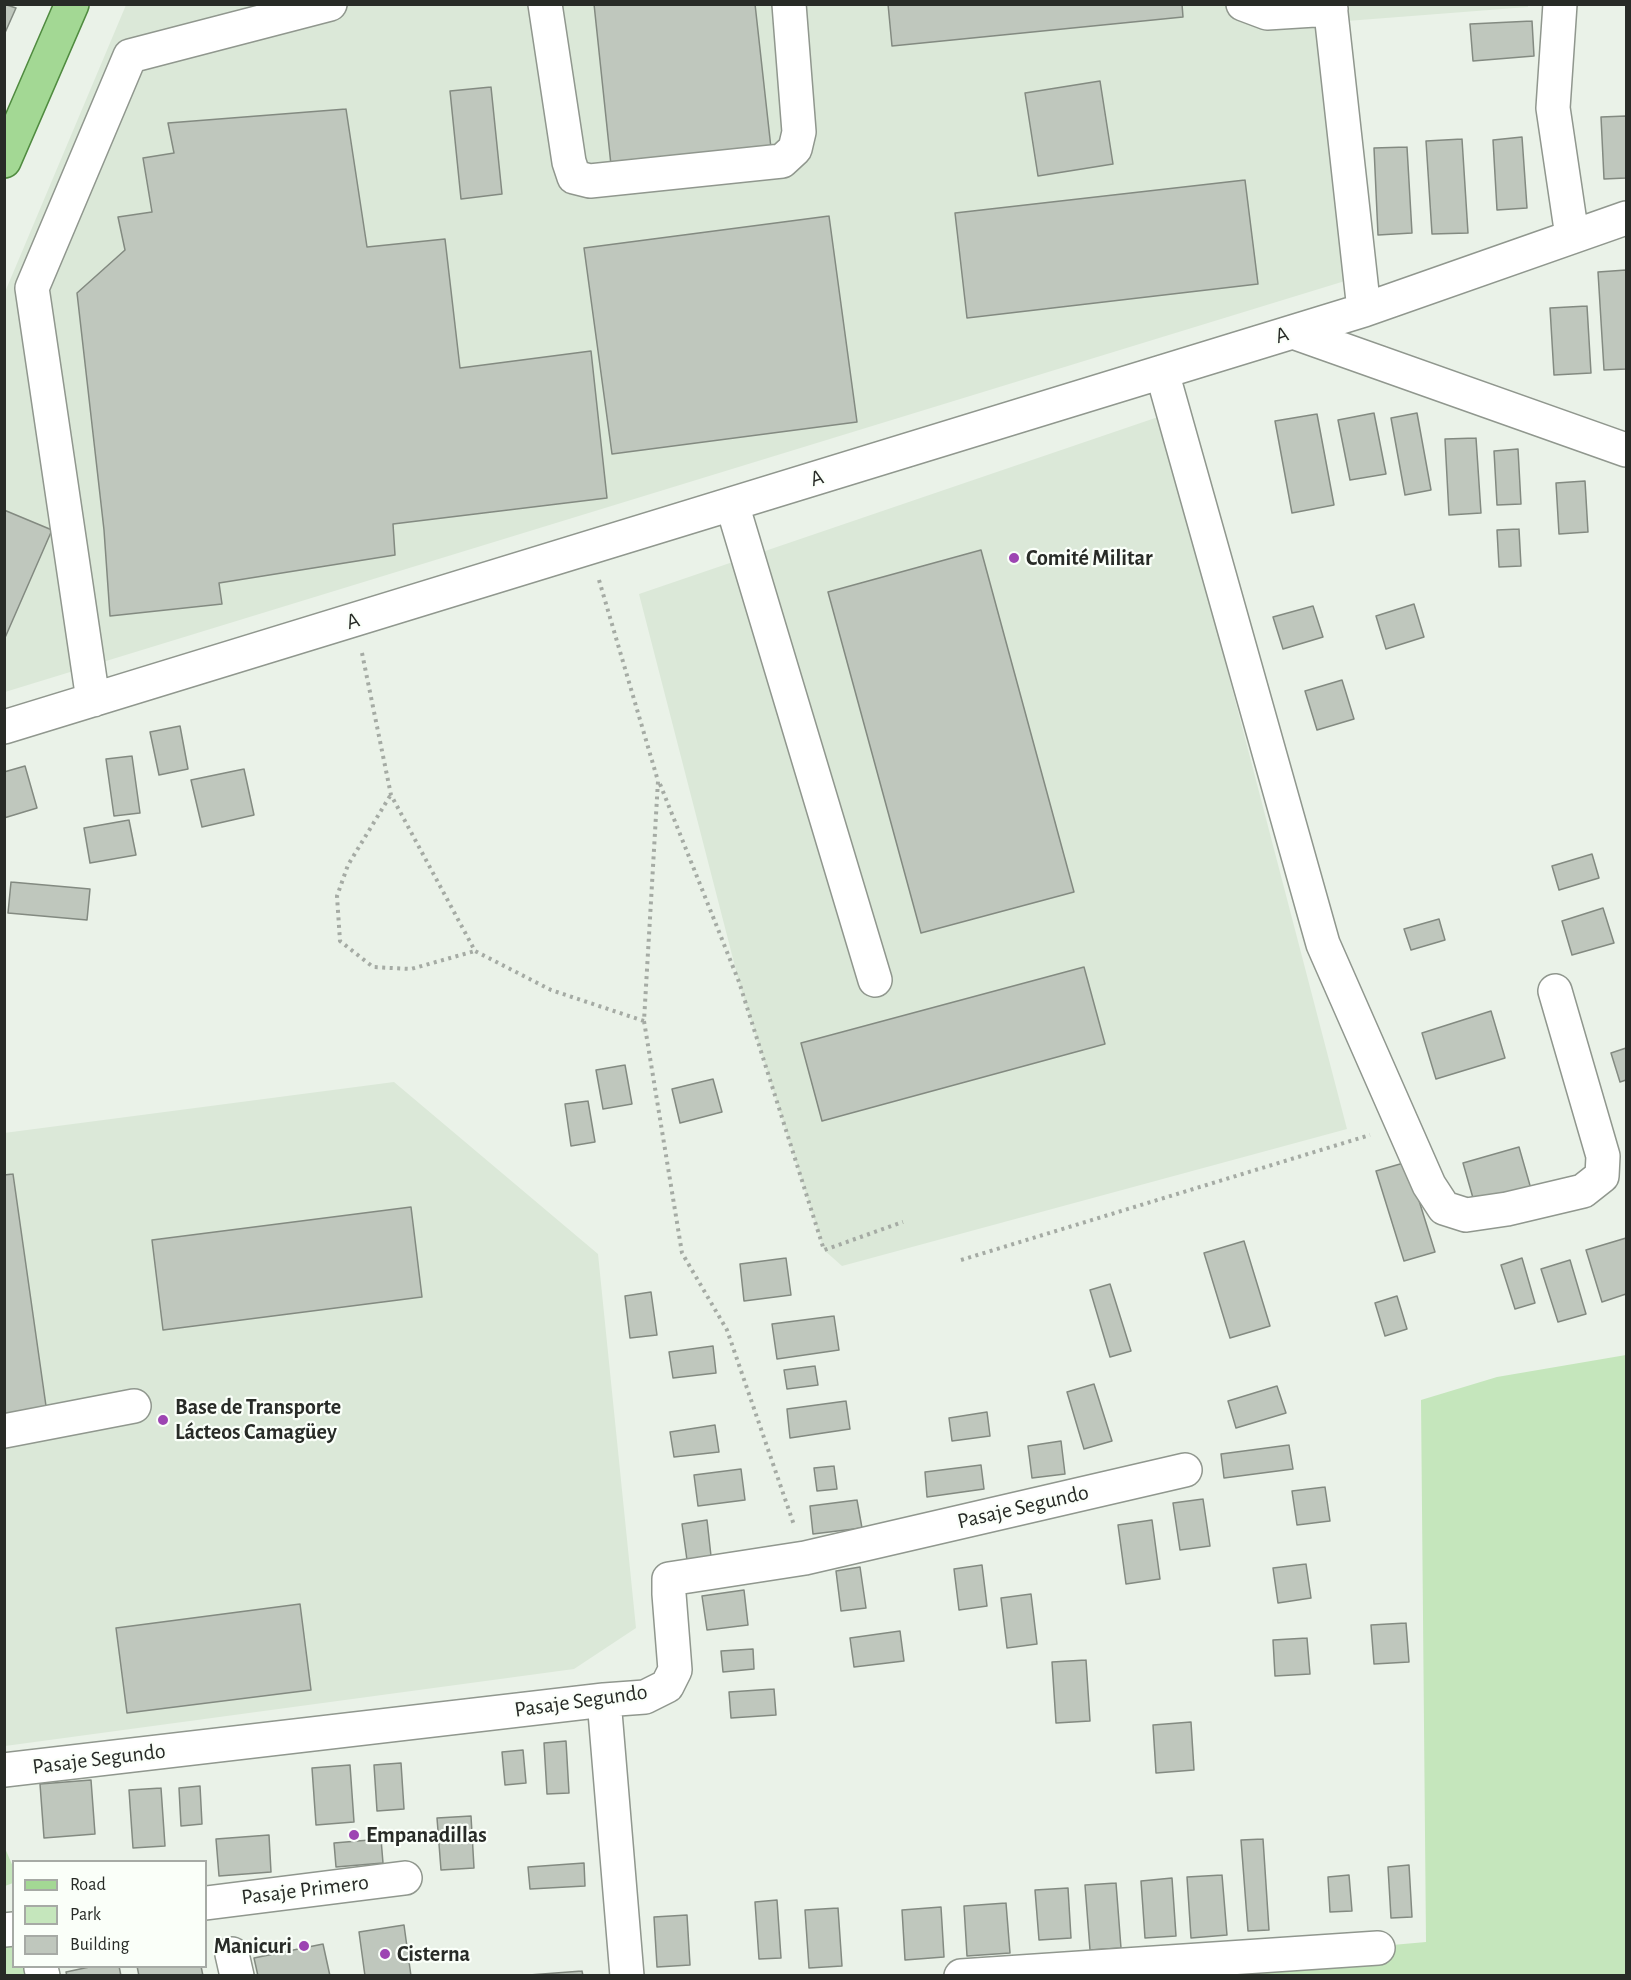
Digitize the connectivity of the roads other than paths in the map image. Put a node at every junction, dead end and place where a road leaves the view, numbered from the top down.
1 (72, 4) edge
2 (330, 4) edge
3 (545, 4) edge
4 (789, 4) edge
5 (1243, 4) edge
6 (1560, 4) edge
7 (1331, 7) edge
8 (4, 161) edge
9 (1626, 218) edge
10 (1572, 236) junction
11 (1364, 310) junction
12 (1293, 332) junction
13 (1162, 372) junction
14 (1626, 450) edge
15 (732, 504) junction
16 (93, 700) junction
17 (4, 727) edge
18 (876, 980) dead end
19 (1555, 991) dead end
20 (134, 1406) dead end
21 (4, 1431) edge
22 (1185, 1470) dead end
23 (604, 1700) junction
24 (4, 1770) edge
25 (405, 1878) dead end
26 (207, 1903) edge
27 (1378, 1948) dead end
28 (627, 1976) edge
29 (961, 1976) edge

1 - 8 main road
2 - 16 street
3 - 4 street
5 - 7 street
6 - 10 street
7 - 11 street
9 - 10 street, A
10 - 11 street, A
11 - 12 street, A
12 - 13 street, A
12 - 14 street
13 - 15 street, A
13 - 19 street
15 - 16 street, A
15 - 18 street
16 - 17 street, A
20 - 21 street
22 - 23 street, Pasaje Segundo
23 - 24 street, Pasaje Segundo
23 - 28 street
25 - 26 street, Pasaje Primero
27 - 29 street

